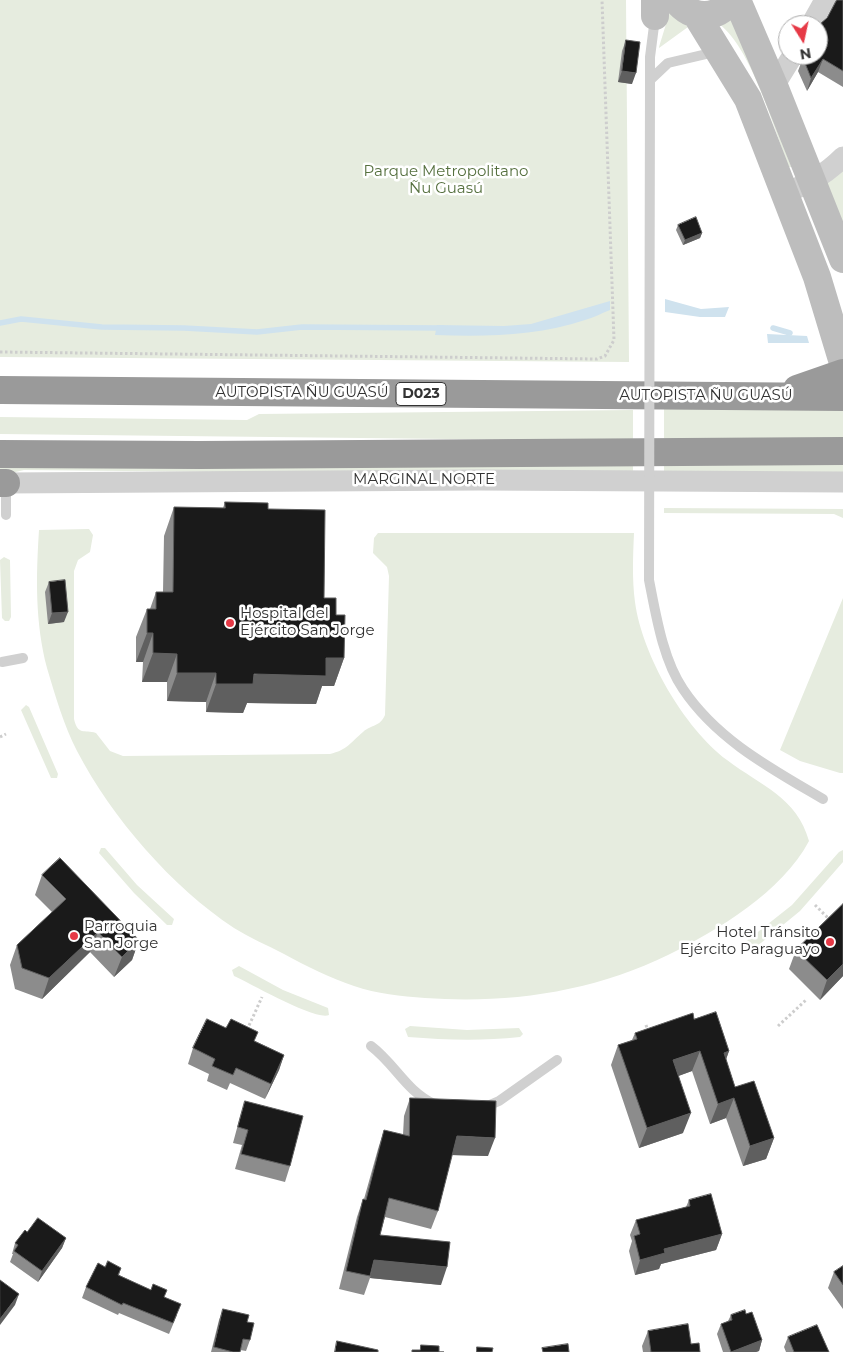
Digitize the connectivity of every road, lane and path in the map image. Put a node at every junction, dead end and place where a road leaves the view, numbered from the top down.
1 (602, 0) edge
2 (731, 0) edge
3 (737, 0) edge
4 (825, 0) edge
5 (660, 5) edge
6 (687, 8) edge
7 (817, 15) edge
8 (719, 52) junction
9 (787, 65) edge
10 (650, 80) junction
11 (774, 86) junction
12 (843, 157) edge
13 (812, 182) junction
14 (785, 193) junction
15 (843, 259) edge
16 (0, 352) edge
17 (843, 362) edge
18 (843, 373) edge
19 (0, 390) edge
20 (776, 396) junction
21 (843, 397) edge
22 (843, 451) edge
23 (0, 454) edge
24 (843, 482) edge
25 (3, 483) edge
26 (6, 515) dead end
27 (22, 658) dead end
28 (2, 662) dead end
29 (6, 734) dead end
30 (0, 737) edge
31 (823, 799) dead end
32 (815, 905) dead end
33 (832, 922) edge
34 (262, 997) dead end
35 (806, 1000) dead end
36 (646, 1025) dead end
37 (778, 1026) dead end
38 (246, 1031) edge
39 (649, 1034) edge
40 (371, 1046) dead end
41 (557, 1060) dead end
42 (446, 1108) edge
43 (471, 1109) edge

1 - 16 path
2 - 6 main road
3 - 11 main road
4 - 7 street
5 - 10 lane
6 - 8 main road
8 - 10 lane
8 - 14 main road
9 - 11 street
10 - 31 lane, bridge
11 - 13 main road
12 - 13 street
13 - 14 street
13 - 15 main road
14 - 17 main road
18 - 20 highway
19 - 20 highway, AUTOPISTA ÑU GUASÚ / D023
20 - 21 highway, AUTOPISTA ÑU GUASÚ / D023
22 - 23 highway
24 - 25 street, MARGINAL NORTE
25 - 26 lane
27 - 28 lane
29 - 30 path
32 - 33 path
34 - 38 path
35 - 37 path
36 - 39 path
40 - 42 lane
41 - 43 lane

